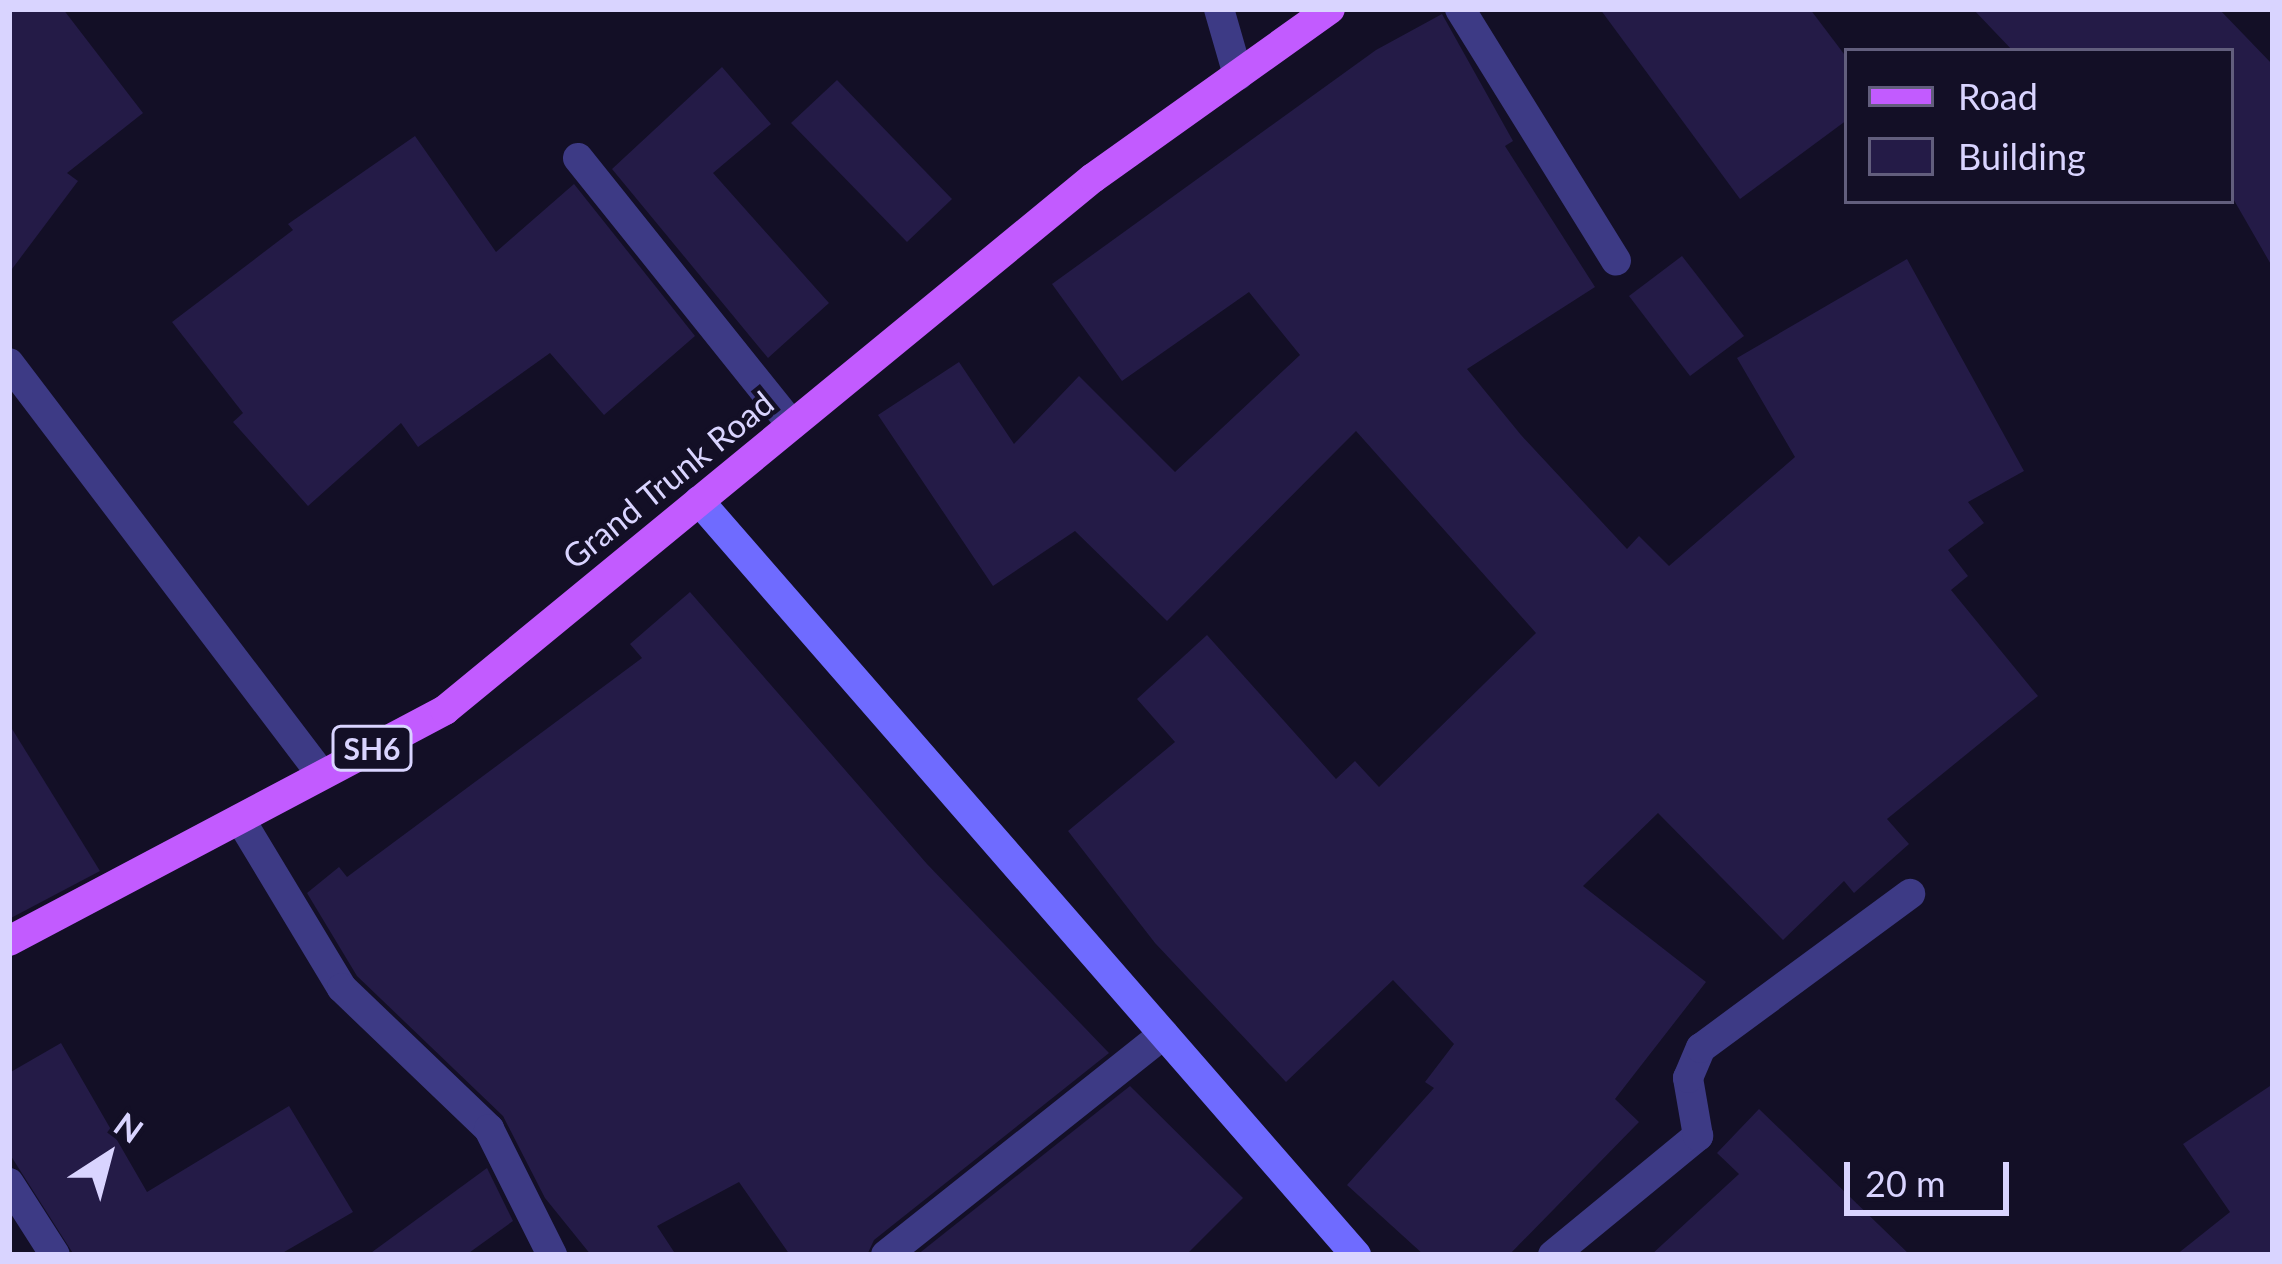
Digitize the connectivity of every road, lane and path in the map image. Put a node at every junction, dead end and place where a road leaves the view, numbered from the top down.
1 (1219, 9) edge
2 (1330, 9) edge
3 (1460, 9) edge
4 (1238, 74) junction
5 (578, 158) dead end
6 (1616, 261) dead end
7 (9, 363) edge
8 (792, 425) junction
9 (699, 501) junction
10 (322, 775) junction
11 (240, 819) junction
12 (1910, 894) dead end
13 (9, 941) edge
14 (1164, 1034) junction
15 (9, 1183) edge
16 (56, 1255) edge
17 (552, 1255) edge
18 (886, 1255) edge
19 (1356, 1255) edge
20 (1553, 1255) edge

1 - 4 street
2 - 4 main road, Grand Trunk Road / SH6
3 - 6 street
4 - 8 main road, Grand Trunk Road / SH6
5 - 8 street
7 - 10 street
8 - 9 main road, Grand Trunk Road / SH6
9 - 10 main road, Grand Trunk Road / SH6
9 - 14 street
10 - 11 main road, Grand Trunk Road / SH6
11 - 13 main road, Grand Trunk Road / SH6
11 - 17 street
12 - 20 street
14 - 18 street
14 - 19 street
15 - 16 street

